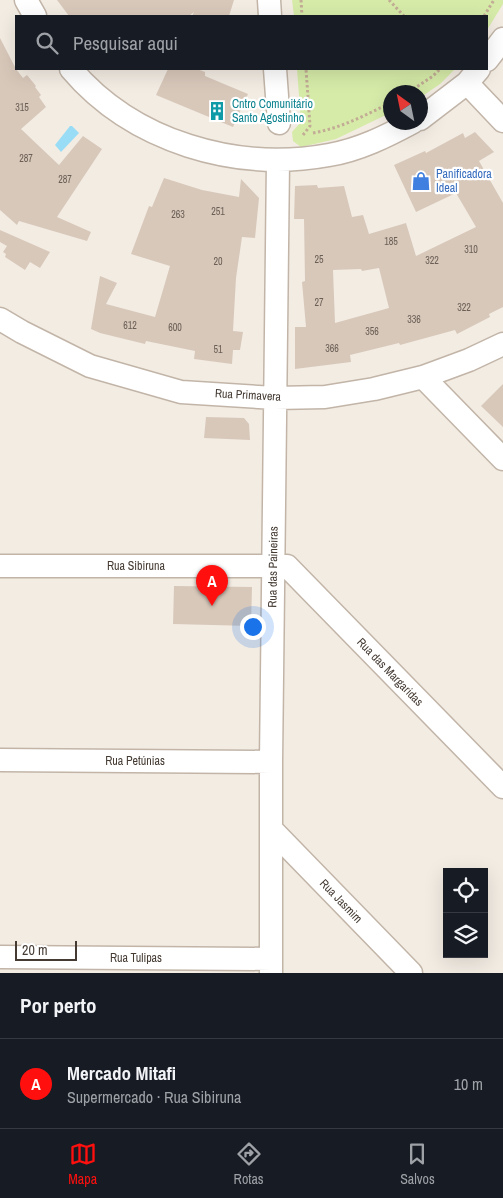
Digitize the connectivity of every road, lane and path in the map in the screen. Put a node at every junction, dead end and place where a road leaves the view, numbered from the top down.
1 (26, 0) edge
2 (269, 0) edge
3 (301, 0) edge
4 (389, 0) edge
5 (494, 0) edge
6 (34, 15) edge
7 (270, 15) edge
8 (302, 15) edge
9 (403, 15) edge
10 (485, 15) edge
11 (503, 39) edge
12 (488, 59) edge
13 (72, 70) edge
14 (275, 70) edge
15 (306, 70) edge
16 (439, 70) edge
17 (473, 76) edge
18 (420, 85) edge
19 (383, 106) edge
20 (428, 113) edge
21 (503, 121) edge
22 (279, 123) dead end
23 (398, 130) edge
24 (278, 161) junction
25 (0, 318) edge
26 (22, 332) junction
27 (0, 333) edge
28 (503, 344) edge
29 (423, 377) junction
30 (274, 398) junction
31 (503, 459) edge
32 (0, 566) edge
33 (273, 566) junction
34 (0, 760) edge
35 (271, 762) junction
36 (503, 787) edge
37 (271, 829) junction
38 (0, 957) edge
39 (271, 966) edge
40 (411, 973) edge

1 - 6 street
2 - 7 street
3 - 8 path
4 - 9 path
5 - 10 path
11 - 12 street
13 - 24 street
14 - 22 street
15 - 19 path
16 - 18 path
17 - 20 street
17 - 21 street
23 - 24 street
24 - 30 street, Rua das Paineiras
25 - 26 street, Rua Primavera
26 - 27 street
26 - 30 street, Rua Primavera
28 - 29 street, Rua Primavera
29 - 30 street, Rua Primavera
29 - 31 street
30 - 33 street, Rua das Paineiras
32 - 33 street, Rua Sibiruna
33 - 35 street, Rua das Paineiras
33 - 36 street, Rua das Margaridas
34 - 35 street, Rua Petúnias
35 - 37 street, Rua das Paineiras
37 - 39 street, Rua das Paineiras
37 - 40 street, Rua Jasmim
38 - 39 street, Rua Tulipas

